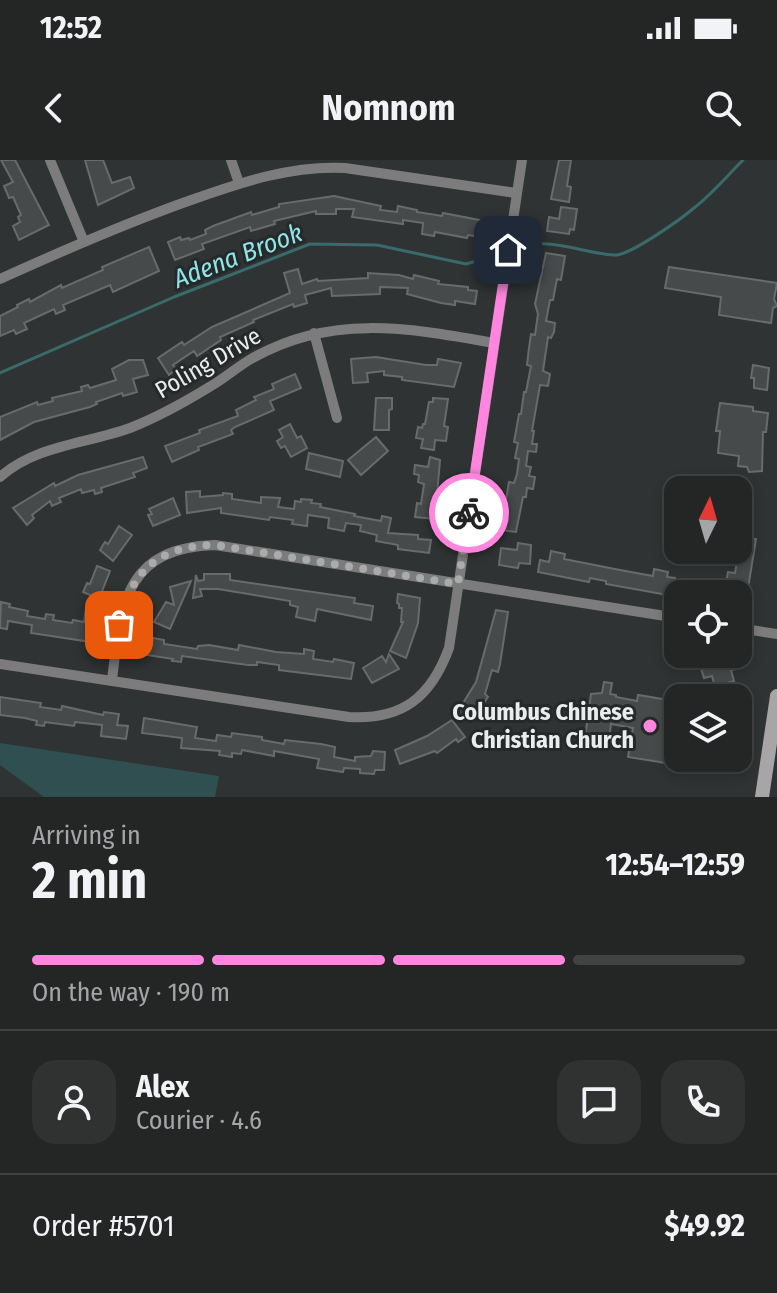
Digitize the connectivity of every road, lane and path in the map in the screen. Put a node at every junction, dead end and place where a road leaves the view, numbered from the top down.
1 (50, 160) edge
2 (231, 160) edge
3 (522, 160) edge
4 (374, 165) edge
5 (239, 183) junction
6 (516, 193) junction
7 (84, 242) junction
8 (0, 279) edge
9 (314, 333) junction
10 (494, 343) junction
11 (337, 418) dead end
12 (0, 477) edge
13 (458, 584) junction
14 (664, 616) edge
15 (752, 630) edge
16 (777, 634) edge
17 (0, 664) edge
18 (112, 680) junction
19 (777, 696) edge
20 (762, 797) edge

1 - 7 street
2 - 5 street
3 - 6 street
4 - 5 street
4 - 6 street
5 - 7 street
6 - 10 street
7 - 8 street
9 - 10 street, Poling Drive
9 - 11 street
9 - 12 street, Poling Drive
10 - 13 street
13 - 14 street
13 - 18 street
13 - 18 street
15 - 16 street
17 - 18 street
19 - 20 street

